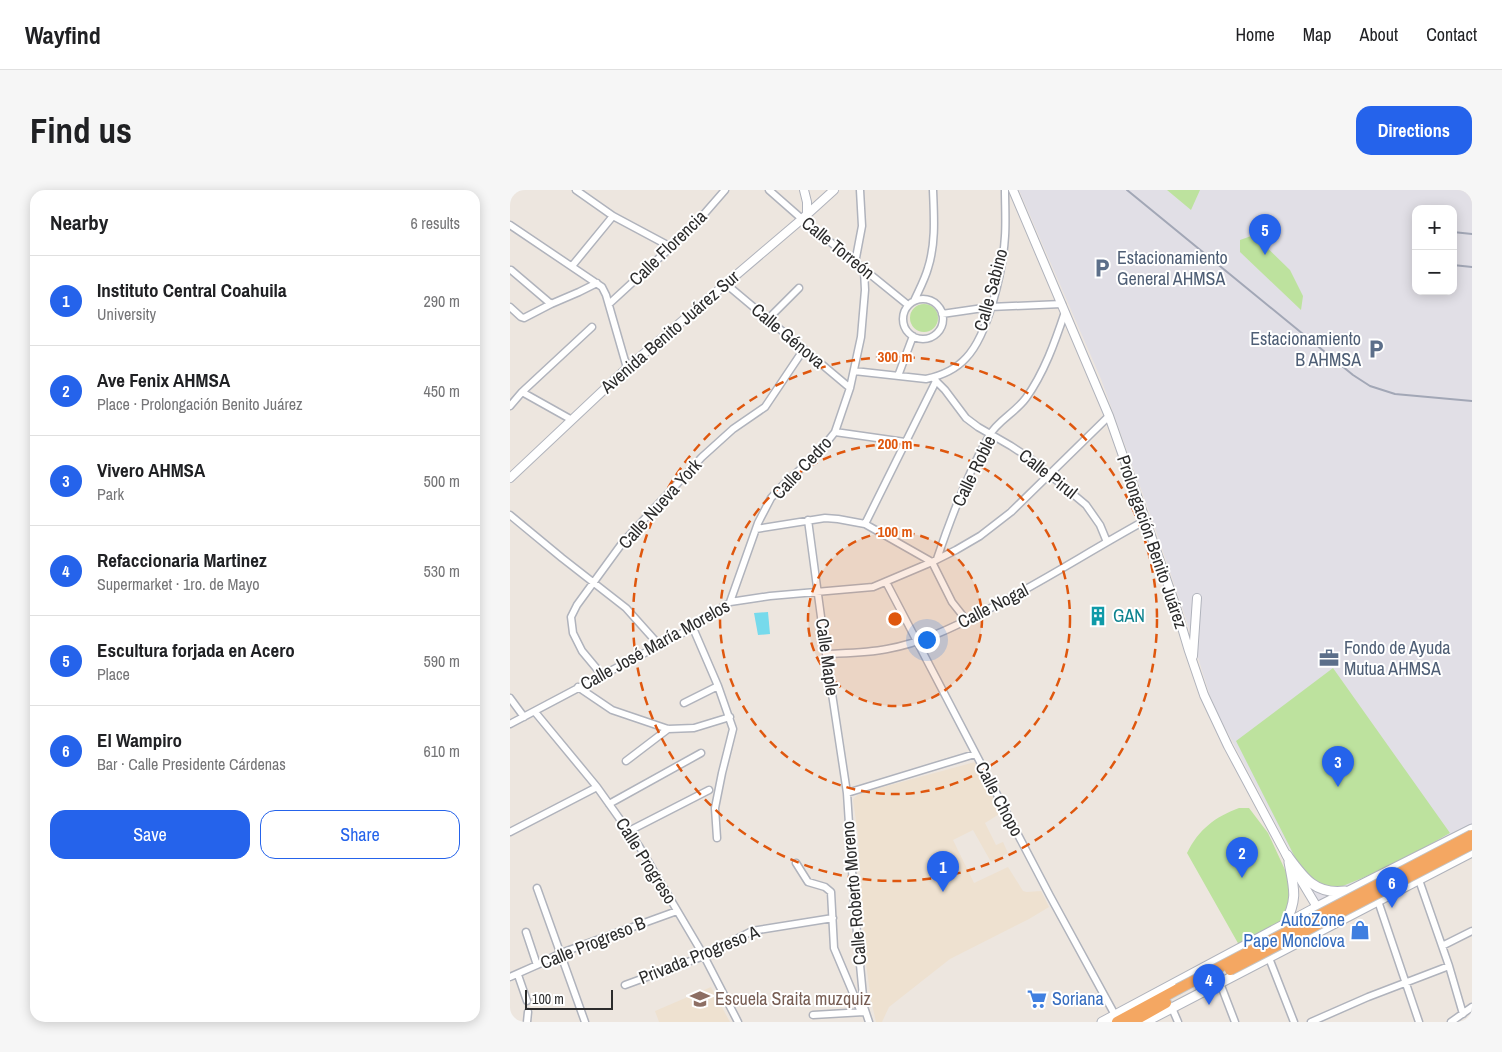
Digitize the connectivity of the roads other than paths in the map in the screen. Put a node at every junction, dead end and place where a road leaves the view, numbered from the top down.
1 (576, 190) edge
2 (726, 190) edge
3 (769, 190) edge
4 (804, 190) edge
5 (834, 190) edge
6 (860, 190) edge
7 (933, 190) edge
8 (1005, 190) edge
9 (1013, 190) edge
10 (613, 216) junction
11 (804, 217) junction
12 (510, 225) edge
13 (671, 247) junction
14 (855, 263) junction
15 (572, 266) junction
16 (511, 270) dead end
17 (864, 270) junction
18 (597, 283) junction
19 (726, 284) junction
20 (799, 288) dead end
21 (914, 301) junction
22 (551, 304) junction
23 (608, 304) junction
24 (908, 305) junction
25 (510, 306) edge
26 (990, 307) junction
27 (1063, 308) junction
28 (942, 314) junction
29 (768, 320) junction
30 (592, 327) dead end
31 (913, 336) junction
32 (804, 349) junction
33 (627, 368) junction
34 (854, 371) junction
35 (898, 376) junction
36 (934, 379) junction
37 (850, 388) junction
38 (522, 392) junction
39 (510, 406) edge
40 (1109, 416) junction
41 (572, 420) junction
42 (835, 432) junction
43 (990, 434) junction
44 (905, 442) junction
45 (1051, 474) junction
46 (510, 478) edge
47 (510, 515) edge
48 (808, 520) junction
49 (1146, 520) junction
50 (865, 524) junction
51 (756, 529) junction
52 (1107, 542) junction
53 (934, 561) junction
54 (593, 582) junction
55 (886, 582) junction
56 (817, 592) junction
57 (1197, 598) dead end
58 (730, 602) junction
59 (967, 621) junction
60 (692, 628) junction
61 (918, 642) junction
62 (660, 646) junction
63 (826, 654) junction
64 (1192, 661) junction
65 (602, 675) junction
66 (718, 686) junction
67 (578, 688) junction
68 (510, 698) edge
69 (684, 703) dead end
70 (535, 712) junction
71 (524, 717) junction
72 (730, 717) junction
73 (510, 724) edge
74 (668, 729) junction
75 (701, 753) dead end
76 (975, 754) junction
77 (626, 761) dead end
78 (597, 788) junction
79 (709, 790) dead end
80 (846, 793) junction
81 (610, 804) junction
82 (1472, 829) edge
83 (629, 831) junction
84 (510, 832) edge
85 (1472, 835) edge
86 (717, 838) dead end
87 (1472, 844) edge
88 (1472, 852) edge
89 (1288, 859) junction
90 (796, 863) dead end
91 (1419, 880) junction
92 (537, 888) dead end
93 (1350, 891) junction
94 (1378, 902) junction
95 (1317, 907) junction
96 (677, 911) junction
97 (833, 918) junction
98 (1284, 925) junction
99 (1328, 927) junction
100 (1472, 931) edge
101 (526, 932) dead end
102 (1442, 946) junction
103 (561, 953) junction
104 (704, 956) junction
105 (1269, 958) junction
106 (537, 966) junction
107 (1449, 966) junction
108 (518, 974) junction
109 (510, 977) edge
110 (1405, 982) junction
111 (1220, 984) junction
112 (625, 985) dead end
113 (1179, 992) junction
114 (527, 1002) dead end
115 (1472, 1007) edge
116 (1172, 1008) junction
117 (528, 1012) dead end
118 (863, 1012) junction
119 (1463, 1014) junction
120 (813, 1015) dead end
121 (1116, 1019) edge
122 (527, 1022) edge
123 (585, 1022) edge
124 (738, 1022) edge
125 (869, 1022) edge
126 (1102, 1022) edge
127 (1132, 1022) edge
128 (1146, 1022) edge
129 (1178, 1022) edge
130 (1236, 1022) edge
131 (1294, 1022) edge
132 (1311, 1022) edge
133 (1419, 1022) edge
134 (1451, 1022) edge

1 - 10 street
2 - 13 street, Calle Florencia
3 - 11 street, Calle Torreón
4 - 11 street
5 - 11 street, Avenida Benito Juárez Sur
6 - 14 street
7 - 21 street
8 - 26 street, Calle Sabino
9 - 27 street, Prolongación Benito Juárez
10 - 13 street
10 - 15 street
11 - 14 street, Calle Torreón
11 - 19 street, Avenida Benito Juárez Sur
12 - 15 street
13 - 23 street, Calle Florencia
14 - 17 street, Calle Torreón
15 - 18 street
16 - 22 street
17 - 24 street, Calle Torreón
17 - 34 street, Calle Cedro
18 - 22 street
18 - 23 street
19 - 29 street, Calle Génova
19 - 33 street, Avenida Benito Juárez Sur
20 - 29 street
21 - 24 street
21 - 28 street
22 - 25 street
23 - 33 street
24 - 31 street
26 - 27 street
26 - 28 street
26 - 36 street, Calle Sabino
27 - 40 street, Prolongación Benito Juárez
27 - 43 street, Calle Roble
28 - 31 street
29 - 32 street, Calle Génova
30 - 38 street
31 - 35 street
32 - 37 street, Calle Génova
32 - 54 street, Calle Nueva York
33 - 41 street, Avenida Benito Juárez Sur
34 - 35 street, Calle Sabino
34 - 37 street, Calle Cedro
35 - 36 street, Calle Sabino
36 - 43 street, Calle Pirul
36 - 44 street
37 - 42 street, Calle Cedro
38 - 39 street
38 - 41 street
40 - 45 street, Calle José María Morelos
40 - 49 street, Prolongación Benito Juárez
41 - 46 street, Avenida Benito Juárez Sur
42 - 44 street
42 - 51 street, Calle Cedro
43 - 45 street, Calle Pirul
43 - 53 street, Calle Roble
44 - 50 street
45 - 52 street, Calle Pirul
45 - 53 street, Calle José María Morelos
47 - 54 street
48 - 50 street
48 - 51 street
48 - 56 street, Calle Maple
49 - 52 street, Calle Nogal
49 - 64 street, Prolongación Benito Juárez
50 - 53 street
51 - 58 street, Calle Cedro
52 - 59 street, Calle Nogal
53 - 55 street, Calle José María Morelos
53 - 59 street
54 - 62 street
54 - 65 street, Calle Nueva York
55 - 56 street, Calle José María Morelos
55 - 61 street, Calle Chopo
56 - 58 street, Calle José María Morelos
56 - 63 street, Calle Maple
57 - 64 street
58 - 60 street, Calle José María Morelos
59 - 61 street, Calle Nogal
60 - 62 street, Calle José María Morelos
60 - 66 street
61 - 63 street, Calle Nogal
61 - 76 street, Calle Chopo
62 - 65 street, Calle José María Morelos
63 - 80 street, Calle Maple
64 - 89 street, Prolongación Benito Juárez
65 - 67 street, Calle José María Morelos
66 - 69 street
66 - 72 street
67 - 70 street, Calle José María Morelos
67 - 74 street
68 - 71 street
70 - 71 street, Calle José María Morelos
70 - 78 street, Calle Progreso
71 - 73 street, Calle José María Morelos
72 - 74 street
72 - 86 street
74 - 77 street
75 - 81 street
76 - 80 street
76 - 121 street, Calle Chopo
78 - 81 street, Calle Progreso
78 - 84 street
79 - 83 street
80 - 118 street, Calle Roberto Moreno
81 - 83 street, Calle Progreso
82 - 93 main road
83 - 96 street, Calle Progreso
85 - 113 highway, bridge
87 - 113 highway, bridge
88 - 91 main road
89 - 93 main road
89 - 95 street, Prolongación Benito Juárez
89 - 98 main road
90 - 97 street
91 - 94 main road
91 - 102 street
92 - 103 street
93 - 95 main road
94 - 99 main road
94 - 110 street
95 - 98 main road
95 - 99 street, Prolongación Benito Juárez
96 - 103 street, Calle Progreso B
96 - 104 street, Calle Progreso
97 - 104 street, Privada Progreso A
97 - 118 street
98 - 121 main road
99 - 105 main road
100 - 102 street
101 - 106 street
102 - 107 street
103 - 106 street, Calle Progreso B
103 - 123 street
104 - 112 street, Privada Progreso A
104 - 124 street, Calle Progreso
105 - 111 main road
105 - 131 street
106 - 108 street, Calle Progreso B
107 - 110 street
107 - 119 street
108 - 109 street, Calle Progreso B
108 - 114 street
110 - 132 street
110 - 133 street
111 - 116 main road
111 - 130 street
113 - 121 highway
113 - 127 highway
115 - 119 street
116 - 128 main road
116 - 129 street
117 - 122 street
118 - 120 street
118 - 125 street, Calle Roberto Moreno
119 - 134 street
121 - 126 main road

